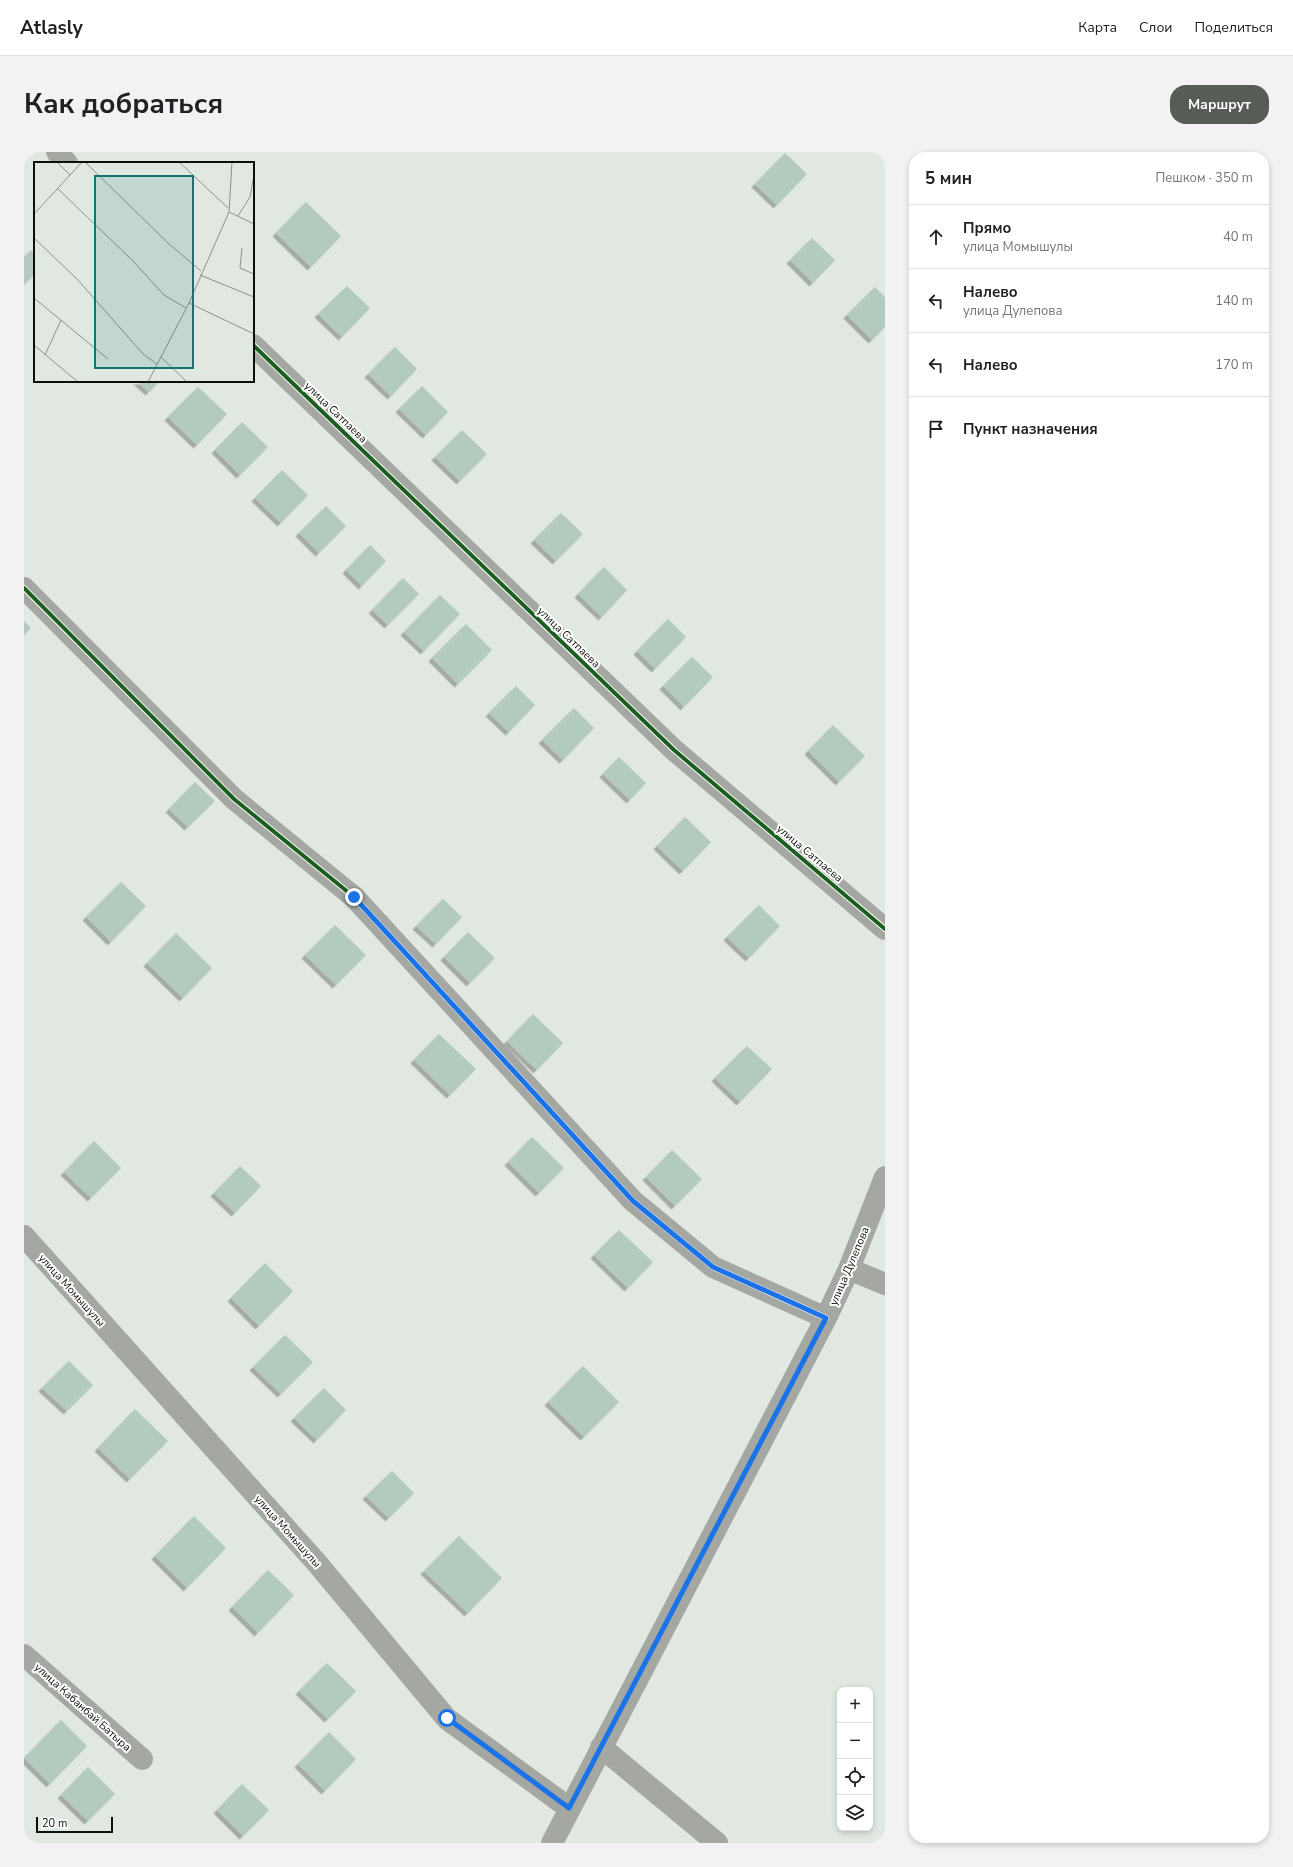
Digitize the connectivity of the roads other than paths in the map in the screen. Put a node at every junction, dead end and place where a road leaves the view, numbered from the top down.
1 (57, 152) edge
2 (67, 162) edge
3 (254, 346) edge
4 (24, 588) edge
5 (885, 929) edge
6 (885, 1177) edge
7 (24, 1236) edge
8 (849, 1269) junction
9 (885, 1284) edge
10 (826, 1318) junction
11 (24, 1655) edge
12 (601, 1747) junction
13 (142, 1759) dead end
14 (569, 1808) junction
15 (552, 1843) edge
16 (717, 1843) edge

1 - 2 street
3 - 5 street, улица Сатпаева
4 - 10 street
6 - 8 street, улица Дулепова
7 - 14 street, улица Момышулы
8 - 9 street
8 - 10 street, улица Дулепова
10 - 12 street, улица Дулепова
11 - 13 street, улица Кабанбай Батыра
12 - 14 street, улица Дулепова
12 - 16 street
14 - 15 street, улица Дулепова

